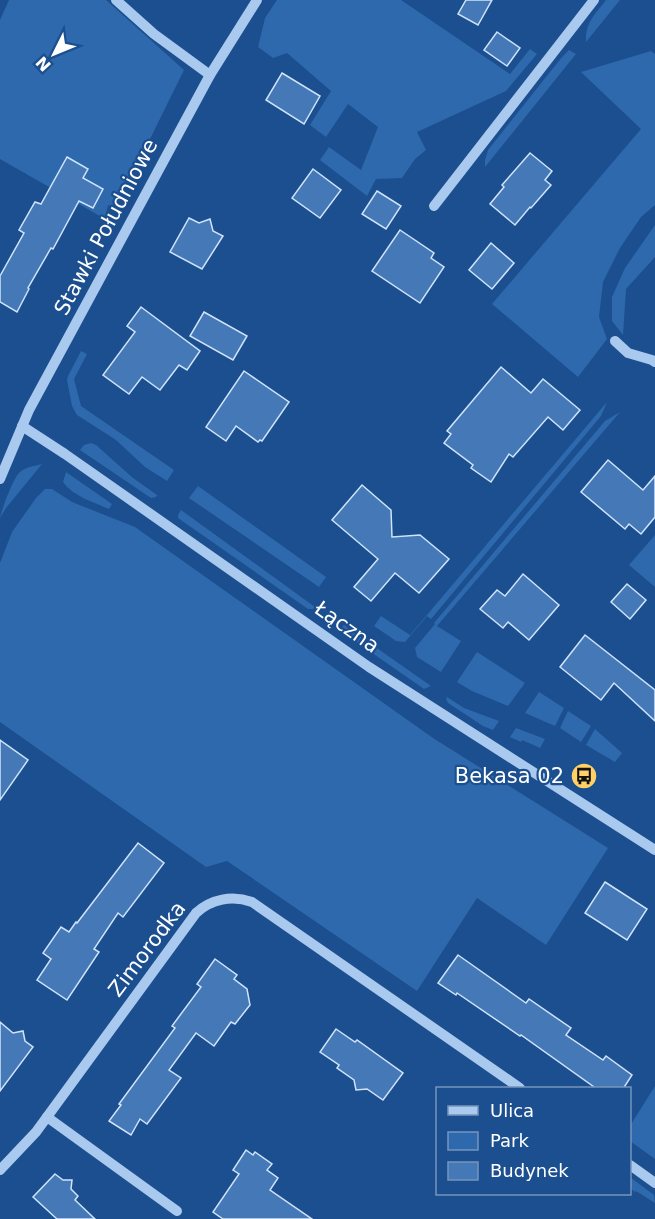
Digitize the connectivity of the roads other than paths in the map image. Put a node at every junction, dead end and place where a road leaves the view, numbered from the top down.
1 (116, 0) edge
2 (257, 0) edge
3 (594, 0) edge
4 (210, 75) junction
5 (434, 206) dead end
6 (615, 341) dead end
7 (655, 363) edge
8 (22, 426) junction
9 (0, 479) edge
10 (655, 850) edge
11 (517, 1087) edge
12 (47, 1117) junction
13 (631, 1166) edge
14 (0, 1170) edge
15 (655, 1183) edge
16 (177, 1210) dead end

1 - 4 street
2 - 4 street, Stawki Południowe
3 - 5 street
4 - 8 street, Stawki Południowe
6 - 7 street
8 - 9 street, Stawki Południowe
8 - 10 street, Łączna
11 - 12 street, Zimorodka
12 - 14 street, Zimorodka
12 - 16 street
13 - 15 street

